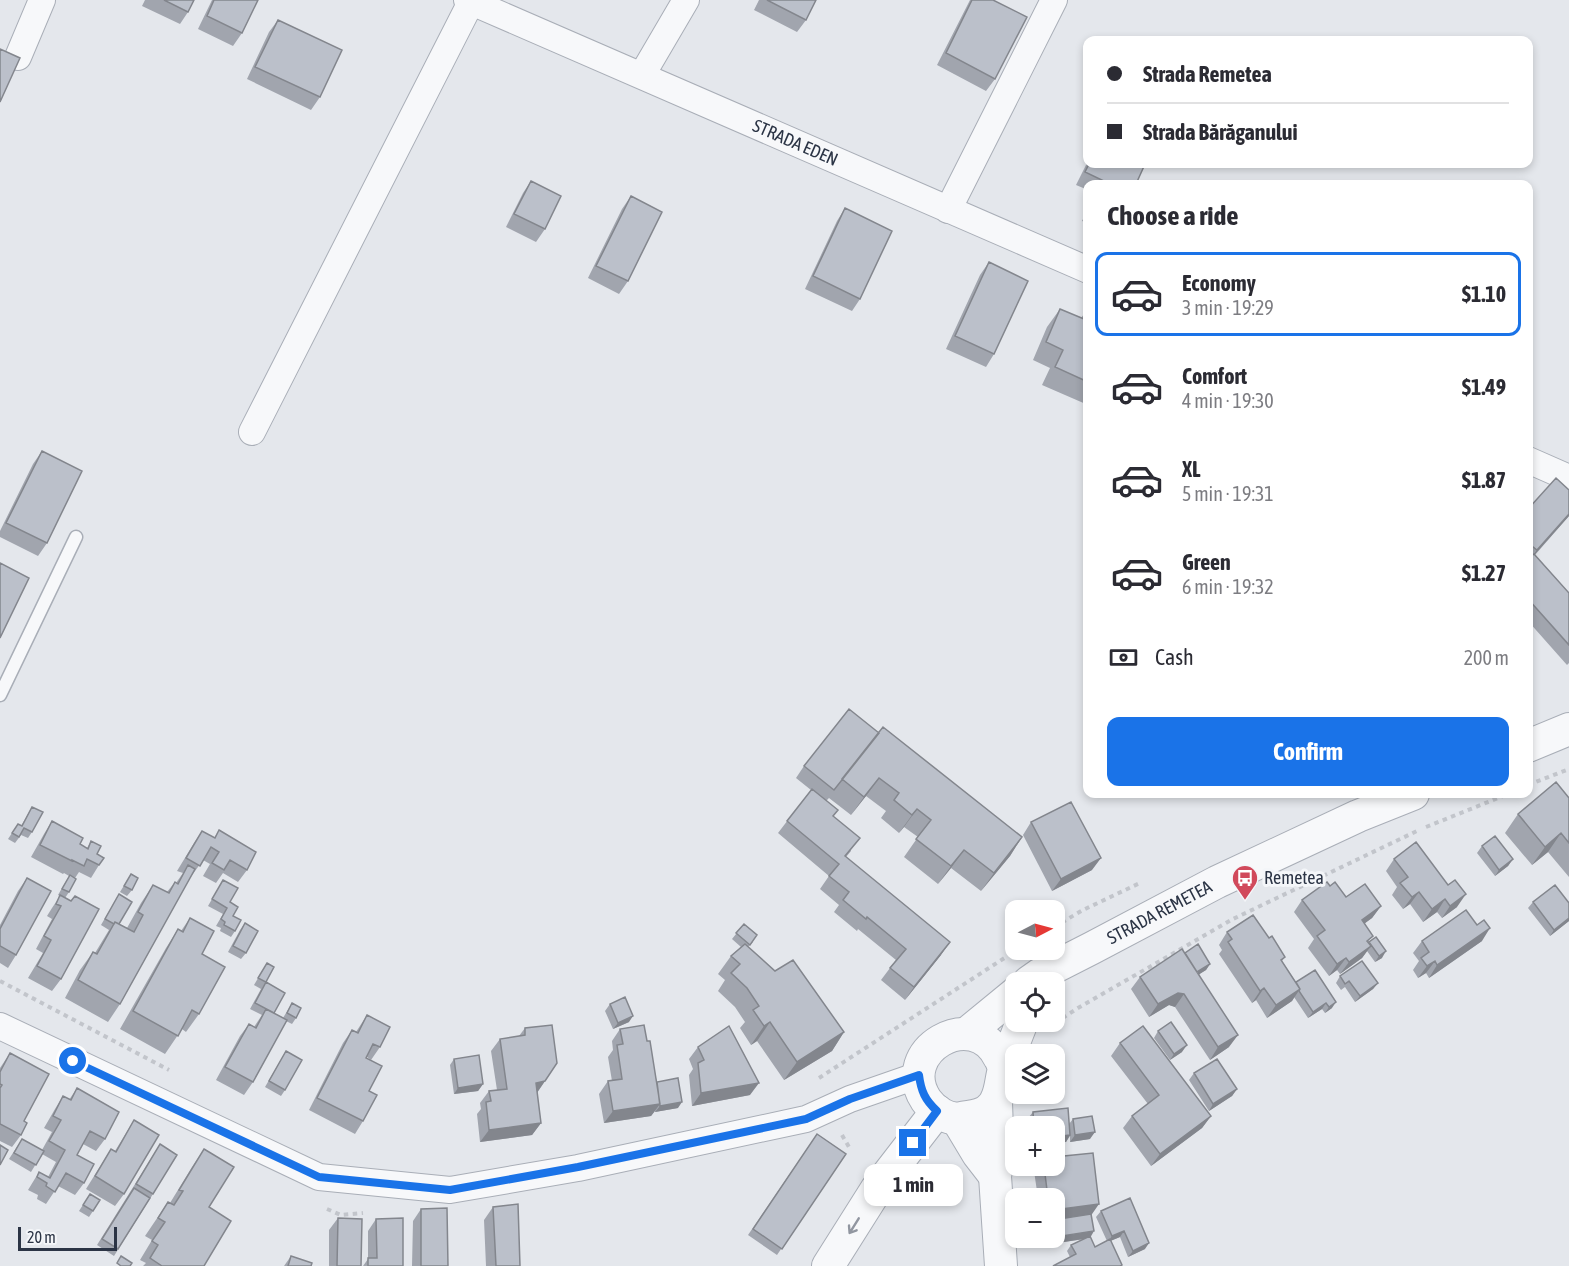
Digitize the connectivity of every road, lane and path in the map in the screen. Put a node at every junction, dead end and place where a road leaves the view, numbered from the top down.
1 (42, 0) edge
2 (686, 0) edge
3 (1054, 0) edge
4 (469, 1) edge
5 (18, 57) edge
6 (642, 75) junction
7 (948, 210) junction
8 (1083, 268) edge
9 (252, 432) dead end
10 (1533, 462) edge
11 (1569, 478) edge
12 (76, 537) dead end
13 (0, 695) edge
14 (1569, 729) edge
15 (1533, 744) edge
16 (1569, 769) edge
17 (1533, 783) edge
18 (1403, 798) edge
19 (1498, 798) edge
20 (1083, 910) dead end
21 (1065, 921) edge
22 (1005, 958) edge
23 (1049, 972) edge
24 (0, 981) edge
25 (1005, 1003) edge
26 (1078, 1008) dead end
27 (0, 1026) edge
28 (1018, 1032) edge
29 (966, 1034) junction
30 (1004, 1070) junction
31 (170, 1071) dead end
32 (919, 1075) junction
33 (819, 1078) dead end
34 (996, 1102) junction
35 (947, 1115) junction
36 (995, 1176) junction
37 (828, 1266) edge
38 (1002, 1266) edge

1 - 5 street
2 - 6 street
3 - 7 street
4 - 6 street, STRADA EDEN
4 - 9 street
6 - 7 street, STRADA EDEN
7 - 8 street, STRADA EDEN
10 - 11 street
12 - 13 lane
14 - 15 street
16 - 17 path
18 - 23 street, STRADA REMETEA
19 - 26 path
20 - 21 path
22 - 33 path
24 - 31 path
25 - 29 street, STRADA REMETEA
27 - 32 street
28 - 30 street
29 - 30 street
29 - 32 street
30 - 34 street
32 - 35 street
34 - 35 street
34 - 36 street
35 - 36 street
35 -> 37 street
36 - 38 street

